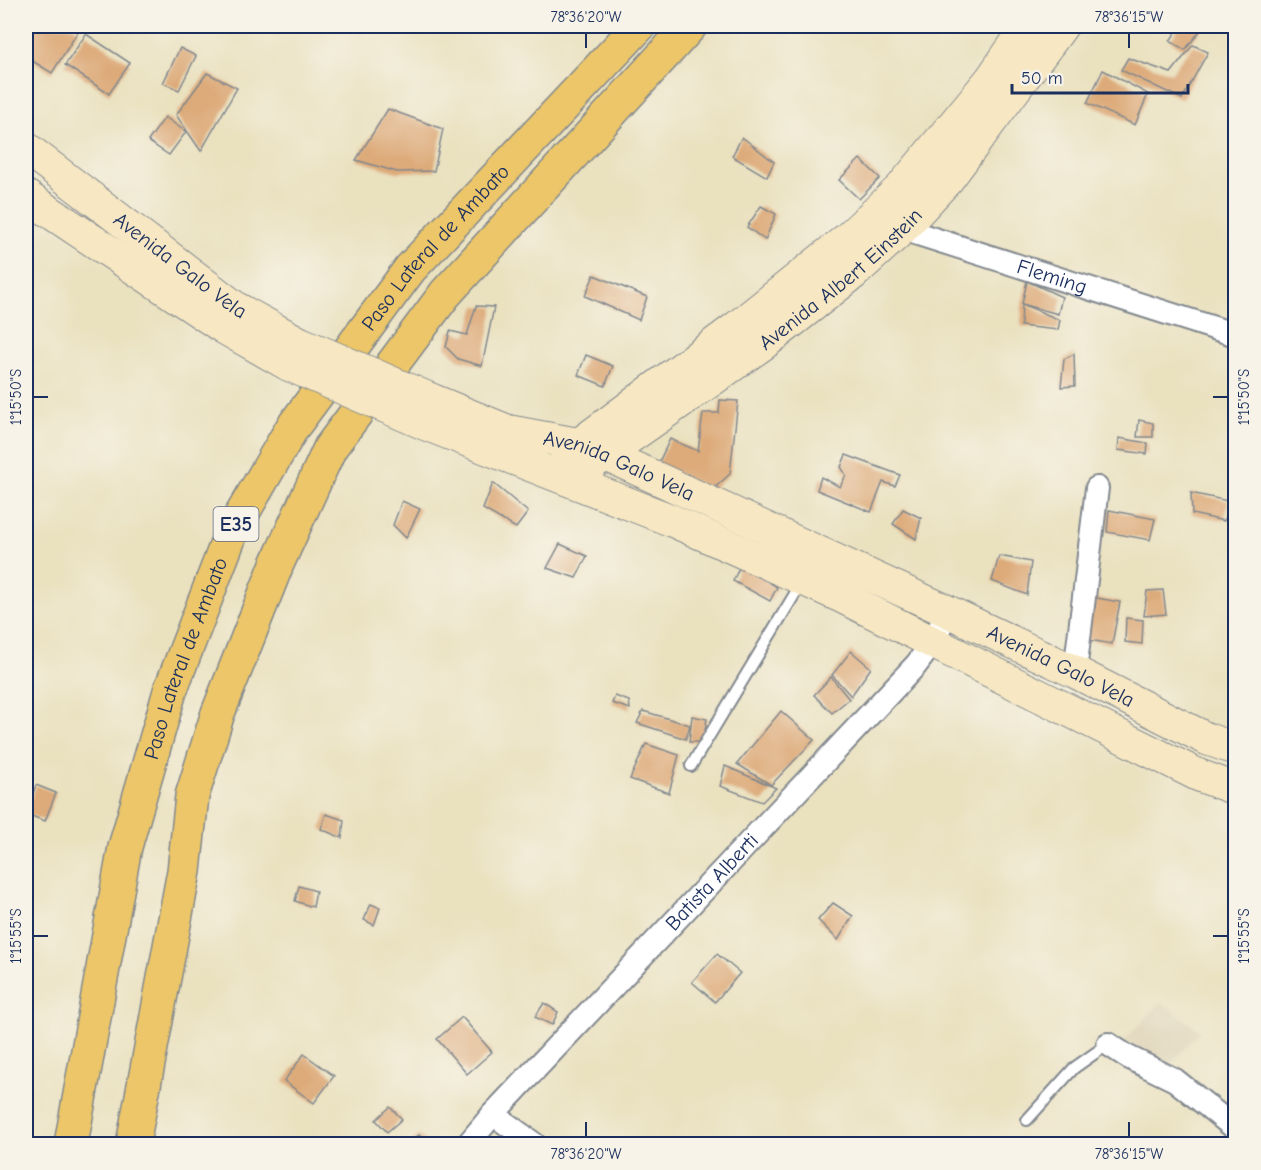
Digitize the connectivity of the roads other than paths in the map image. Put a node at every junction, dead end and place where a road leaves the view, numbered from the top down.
1 (639, 26) edge
2 (690, 26) edge
3 (1028, 26) edge
4 (1062, 26) edge
5 (26, 147) edge
6 (26, 196) edge
7 (869, 217) junction
8 (902, 229) junction
9 (1236, 335) edge
10 (294, 354) junction
11 (427, 411) junction
12 (591, 449) junction
13 (558, 476) junction
14 (1097, 488) dead end
15 (803, 579) junction
16 (947, 611) junction
17 (933, 641) junction
18 (1075, 672) junction
19 (1236, 749) edge
20 (691, 766) dead end
21 (1236, 789) edge
22 (1108, 1044) joint
23 (493, 1114) junction
24 (1027, 1120) dead end
25 (1236, 1129) edge
26 (71, 1144) edge
27 (133, 1144) edge
28 (468, 1144) edge
29 (534, 1144) edge

1 - 26 highway, Paso Lateral de Ambato / E35
2 - 27 highway, Paso Lateral de Ambato / E35
3 - 7 main road, Avenida Albert Einstein
4 - 8 main road, Avenida Albert Einstein
5 - 10 main road, Avenida Galo Vela
6 - 10 main road, Avenida Galo Vela
7 - 8 street, Fleming
7 - 12 main road, Avenida Albert Einstein
8 - 9 street, Fleming
8 - 12 main road, Avenida Albert Einstein
10 - 11 main road, Avenida Galo Vela, bridge
11 - 12 main road, Avenida Galo Vela
11 - 13 main road, Avenida Galo Vela
12 - 13 main road, Avenida Albert Einstein
12 - 16 main road, Avenida Galo Vela
13 - 15 main road, Avenida Galo Vela
14 - 18 street
15 - 17 main road, Avenida Galo Vela
15 - 20 lane
16 - 17 street, Batista Alberti
16 - 18 main road, Avenida Galo Vela
17 - 21 main road, Avenida Galo Vela
17 - 23 street, Batista Alberti
18 - 19 main road, Avenida Galo Vela
22 - 24 lane
22 - 25 street
23 - 28 street, Batista Alberti
23 - 29 street

